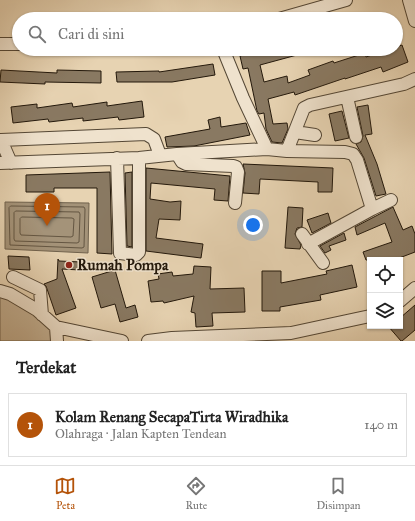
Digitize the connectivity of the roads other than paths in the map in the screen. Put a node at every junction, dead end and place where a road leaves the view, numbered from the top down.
1 (346, 0) edge
2 (409, 0) edge
3 (304, 12) edge
4 (415, 21) edge
5 (0, 44) edge
6 (12, 44) edge
7 (227, 56) edge
8 (415, 79) edge
9 (347, 97) junction
10 (295, 132) junction
11 (315, 135) dead end
12 (356, 137) dead end
13 (0, 139) edge
14 (267, 149) junction
15 (287, 151) junction
16 (177, 154) junction
17 (160, 155) junction
18 (117, 158) junction
19 (139, 158) junction
20 (6, 163) edge
21 (391, 200) dead end
22 (235, 203) dead end
23 (372, 209) junction
24 (323, 264) dead end
25 (13, 277) dead end
26 (415, 288) edge
27 (0, 290) edge
28 (403, 298) edge
29 (42, 315) junction
30 (367, 317) edge
31 (56, 327) junction
32 (172, 339) edge
33 (57, 341) edge
34 (122, 341) edge
35 (148, 341) edge

1 - 3 street
2 - 4 street
5 - 6 street
7 - 14 street
8 - 9 street
9 - 10 street
9 - 12 street
10 - 11 street
10 - 15 street
13 - 17 street
13 - 20 street
14 - 15 street
14 - 16 street
15 - 23 street
16 - 17 street
16 - 22 street
17 - 19 street
18 - 19 street
18 - 19 street
18 - 20 street
21 - 23 street
23 - 24 street
25 - 29 street
26 - 28 street
27 - 29 street
29 - 31 street
30 - 32 street
31 - 33 street
31 - 34 street
32 - 35 street

